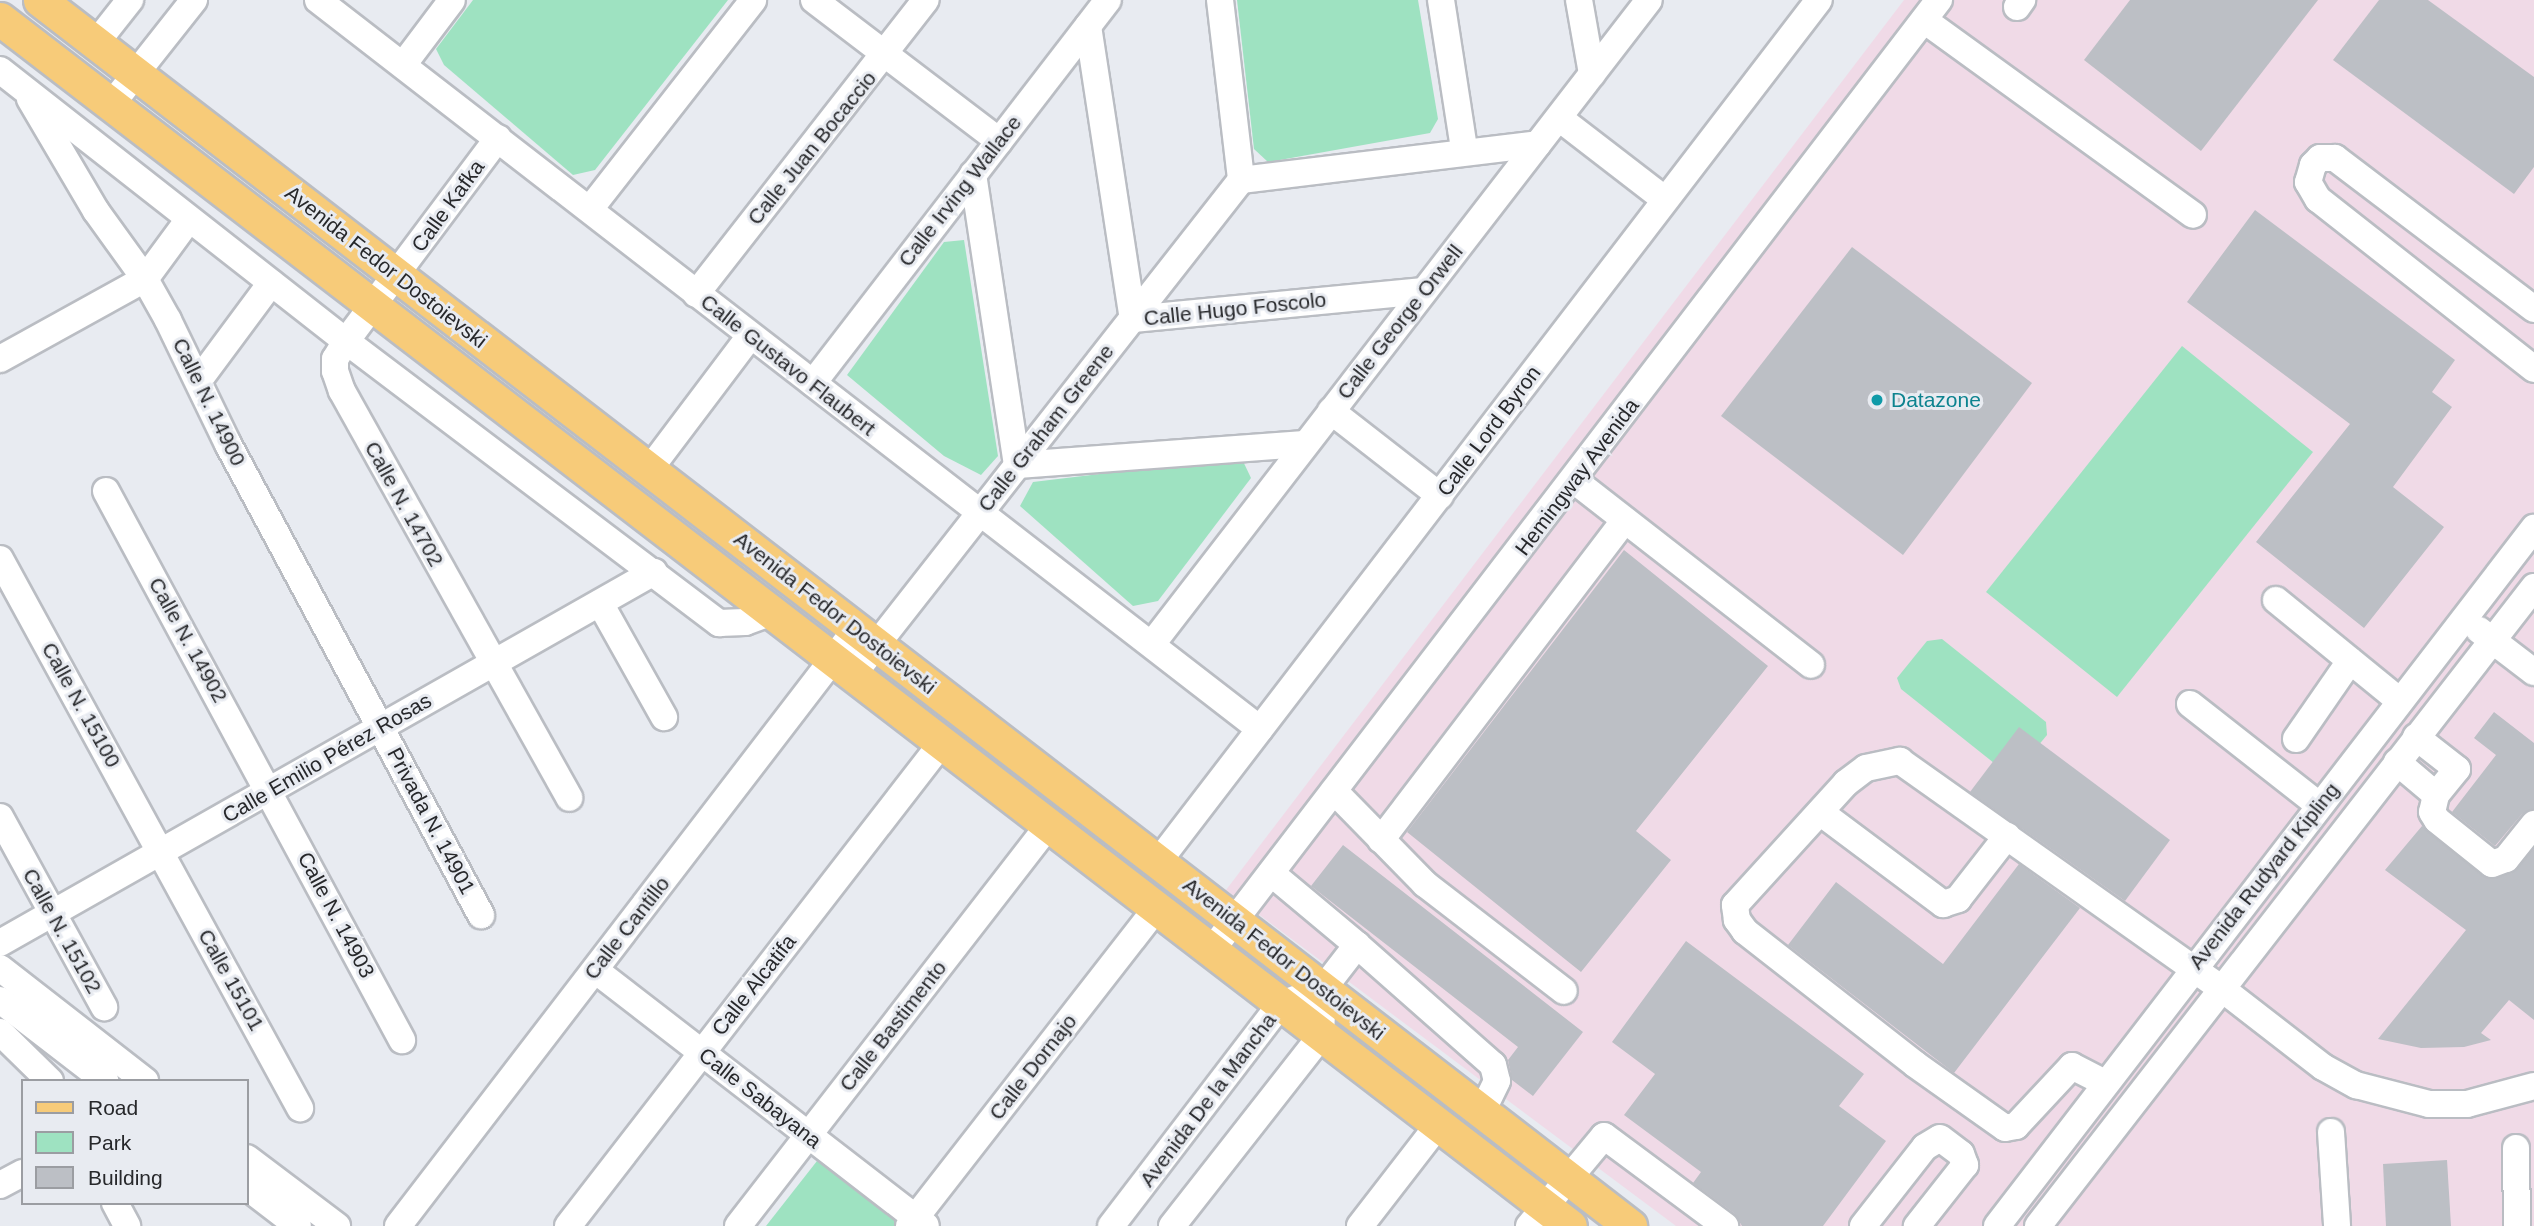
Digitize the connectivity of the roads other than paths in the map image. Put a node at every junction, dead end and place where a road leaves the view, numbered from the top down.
1 (40, 0) edge
2 (130, 0) edge
3 (194, 0) edge
4 (318, 0) edge
5 (452, 0) edge
6 (753, 0) edge
7 (814, 0) edge
8 (926, 0) edge
9 (1108, 0) edge
10 (1220, 0) edge
11 (1441, 0) edge
12 (1579, 0) edge
13 (1649, 0) edge
14 (1819, 0) edge
15 (1932, 10) edge
16 (0, 19) edge
17 (1088, 26) junction
18 (96, 43) junction
19 (885, 56) junction
20 (403, 65) junction
21 (0, 70) edge
22 (136, 74) junction
23 (1592, 74) junction
24 (22, 86) junction
25 (111, 105) junction
26 (1559, 118) junction
27 (498, 138) junction
28 (999, 141) junction
29 (1538, 144) junction
30 (1464, 149) junction
31 (973, 174) junction
32 (1241, 180) junction
33 (1664, 199) junction
34 (590, 209) junction
35 (2193, 215) dead end
36 (189, 219) junction
37 (397, 275) junction
38 (145, 279) junction
39 (271, 283) junction
40 (1424, 291) junction
41 (696, 294) junction
42 (373, 307) junction
43 (2534, 309) edge
44 (1133, 319) junction
45 (750, 336) junction
46 (345, 341) junction
47 (0, 359) edge
48 (2534, 369) edge
49 (199, 380) junction
50 (813, 383) junction
51 (1331, 411) junction
52 (1305, 444) junction
53 (1017, 466) junction
54 (649, 470) junction
55 (1575, 481) junction
56 (106, 491) dead end
57 (1440, 496) junction
58 (978, 514) junction
59 (1625, 520) junction
60 (2534, 528) edge
61 (0, 559) edge
62 (654, 572) junction
63 (2534, 587) edge
64 (2276, 600) dead end
65 (600, 603) junction
66 (770, 613) junction
67 (2464, 618) junction
68 (866, 637) junction
69 (2493, 640) junction
70 (1152, 643) junction
71 (2350, 661) junction
72 (494, 663) junction
73 (1811, 665) dead end
74 (842, 669) junction
75 (2534, 672) edge
76 (2400, 701) junction
77 (2190, 704) dead end
78 (664, 717) dead end
79 (381, 727) junction
80 (1260, 729) junction
81 (2416, 737) junction
82 (2296, 739) dead end
83 (941, 744) junction
84 (2397, 762) junction
85 (270, 790) junction
86 (1334, 791) junction
87 (2436, 795) junction
88 (569, 798) dead end
89 (2319, 804) junction
90 (1821, 812) junction
91 (0, 817) edge
92 (2534, 824) edge
93 (1048, 826) junction
94 (2007, 836) junction
95 (1381, 839) junction
96 (161, 852) junction
97 (1158, 862) junction
98 (1271, 873) junction
99 (1156, 909) junction
100 (52, 914) junction
101 (481, 915) dead end
102 (1233, 920) junction
103 (0, 943) edge
104 (1357, 945) junction
105 (1211, 951) junction
106 (2192, 967) junction
107 (0, 968) edge
108 (595, 970) junction
109 (2221, 988) junction
110 (1323, 989) junction
111 (1564, 991) dead end
112 (1281, 1004) junction
113 (104, 1007) dead end
114 (3, 1008) edge
115 (0, 1032) edge
116 (1321, 1035) junction
117 (402, 1040) dead end
118 (702, 1053) junction
119 (48, 1079) edge
120 (102, 1079) edge
121 (142, 1079) edge
122 (2105, 1083) junction
123 (2534, 1086) edge
124 (300, 1108) dead end
125 (1482, 1112) junction
126 (1438, 1125) junction
127 (2331, 1132) dead end
128 (808, 1135) junction
129 (2516, 1148) dead end
130 (248, 1159) edge
131 (21, 1173) edge
132 (1567, 1177) junction
133 (0, 1185) edge
134 (248, 1188) edge
135 (116, 1205) edge
136 (1548, 1219) edge
137 (917, 1223) edge
138 (127, 1226) edge
139 (298, 1226) edge
140 (337, 1226) edge
141 (398, 1226) edge
142 (568, 1226) edge
143 (738, 1226) edge
144 (1111, 1226) edge
145 (1172, 1226) edge
146 (1360, 1226) edge
147 (1630, 1226) edge
148 (1726, 1226) edge
149 (1863, 1226) edge
150 (1917, 1226) edge
151 (1997, 1226) edge
152 (2038, 1226) edge
153 (2337, 1226) edge
154 (2517, 1226) edge

1 - 18 main road, Avenida Fedor Dostoievski
2 - 18 street
3 - 22 street
4 - 20 street, Calle Gustavo Flaubert
5 - 20 street
6 - 34 street
7 - 19 street
8 - 19 street, Calle Juan Bocaccio
9 - 17 street, Calle Irving Wallace
10 - 32 street
11 - 30 street
12 - 23 street
13 - 23 street, Calle George Orwell
14 - 33 street, Calle Lord Byron
15 - 35 street
15 - 55 street, Hemingway Avenida
16 - 25 main road, Avenida Fedor Dostoievski
17 - 28 street, Calle Irving Wallace
17 - 44 street, Calle Hugo Foscolo
18 - 22 main road, Avenida Fedor Dostoievski
19 - 28 street
19 - 41 street, Calle Juan Bocaccio
20 - 27 street, Calle Gustavo Flaubert
21 - 24 street
22 - 25 street
22 - 37 main road, Avenida Fedor Dostoievski
23 - 26 street, Calle George Orwell
24 - 36 street
24 - 38 street, Calle N. 14900
25 - 42 main road, Avenida Fedor Dostoievski
26 - 29 street, Calle George Orwell
26 - 33 street
27 - 34 street, Calle Gustavo Flaubert
27 - 37 street, Calle Kafka
28 - 31 street, Calle Irving Wallace
29 - 30 street
29 - 40 street, Calle George Orwell
30 - 32 street
31 - 50 street, Calle Irving Wallace
31 - 53 street
32 - 44 street, Calle Graham Greene
33 - 57 street, Calle Lord Byron
34 - 41 street, Calle Gustavo Flaubert
36 - 38 street
36 - 39 street
37 - 42 street, Calle Kafka
37 - 54 main road, Avenida Fedor Dostoievski
38 - 47 street
38 - 49 street, Calle N. 14900
39 - 46 street
39 - 49 street
40 - 44 street, Calle Hugo Foscolo
40 - 51 street, Calle George Orwell
41 - 45 street, Calle Gustavo Flaubert
42 - 46 street, Calle Kafka
42 - 66 main road, Avenida Fedor Dostoievski
43 - 48 street
44 - 53 street, Calle Graham Greene
45 - 50 street, Calle Gustavo Flaubert
45 - 54 street
46 - 62 street
46 - 72 street, Calle N. 14702
49 - 79 street, Calle N. 14900
50 - 58 street, Calle Gustavo Flaubert
51 - 52 street, Calle George Orwell
51 - 57 street
52 - 53 street
52 - 70 street, Calle George Orwell
53 - 58 street, Calle Graham Greene
54 - 68 main road, Avenida Fedor Dostoievski
55 - 59 street
55 - 86 street, Hemingway Avenida
56 - 85 street, Calle N. 14902
57 - 80 street, Calle Lord Byron
58 - 68 street, Calle Graham Greene
58 - 70 street, Calle Gustavo Flaubert
59 - 73 street
59 - 95 street
60 - 67 street, Avenida Rudyard Kipling
61 - 96 street, Calle N. 15100
62 - 65 street, Calle Emilio Pérez Rosas
62 - 66 street
63 - 69 street, Avenida Rudyard Kipling
64 - 71 street
65 - 72 street, Calle Emilio Pérez Rosas
65 - 78 street
66 - 74 main road, Avenida Fedor Dostoievski
67 - 69 street
67 - 76 street, Avenida Rudyard Kipling
68 - 74 street, Calle Graham Greene
68 - 97 main road, Avenida Fedor Dostoievski
69 - 75 street
69 - 81 street, Avenida Rudyard Kipling
70 - 80 street, Calle Gustavo Flaubert
71 - 76 street
71 - 82 street
72 - 79 street, Calle Emilio Pérez Rosas
72 - 88 street, Calle N. 14702
74 - 83 main road, Avenida Fedor Dostoievski
74 - 108 street, Calle Cantillo
76 - 89 street, Avenida Rudyard Kipling
77 - 89 street
79 - 85 street, Calle Emilio Pérez Rosas
79 - 101 street, Privada N. 14901
80 - 97 street, Calle Lord Byron
81 - 84 street, Avenida Rudyard Kipling
81 - 87 street
83 - 93 main road, Avenida Fedor Dostoievski
83 - 118 street, Calle Alcatifa
84 - 87 street
84 - 109 street, Avenida Rudyard Kipling
85 - 96 street, Calle Emilio Pérez Rosas
85 - 117 street, Calle N. 14903
86 - 95 street
86 - 98 street, Hemingway Avenida
87 - 92 street
89 - 106 street, Avenida Rudyard Kipling
90 - 94 street
90 - 94 street
90 - 122 street
91 - 100 street, Calle N. 15102
93 - 99 main road, Avenida Fedor Dostoievski
93 - 128 street, Calle Bastimento
94 - 106 street
95 - 111 street
96 - 100 street, Calle Emilio Pérez Rosas
96 - 124 street, Calle 15101
97 - 102 main road, Avenida Fedor Dostoievski
98 - 102 street, Hemingway Avenida
98 - 104 street
99 - 105 main road, Avenida Fedor Dostoievski
99 - 137 street, Calle Dornajo
100 - 103 street, Calle Emilio Pérez Rosas
100 - 113 street, Calle N. 15102
102 - 105 street, Hemingway Avenida
102 - 110 main road, Avenida Fedor Dostoievski
104 - 110 street
104 - 125 street
105 - 112 main road, Avenida Fedor Dostoievski
106 - 109 street
106 - 122 street, Avenida Rudyard Kipling
107 - 121 street
108 - 118 street, Calle Sabayana
108 - 141 street, Calle Cantillo
109 - 123 street
109 - 152 street, Avenida Rudyard Kipling
110 - 112 street, Avenida De la Mancha
110 - 116 street
110 - 125 main road, Avenida Fedor Dostoievski
112 - 116 main road, Avenida Fedor Dostoievski
112 - 144 street, Avenida De la Mancha
114 - 120 street
115 - 119 street
116 - 126 main road, Avenida Fedor Dostoievski
116 - 145 street
118 - 128 street, Calle Sabayana
118 - 142 street, Calle Alcatifa
122 - 151 street, Avenida Rudyard Kipling
125 - 132 main road, Avenida Fedor Dostoievski
126 - 136 main road, Avenida Fedor Dostoievski
126 - 146 street
127 - 153 street
128 - 137 street, Calle Sabayana
128 - 143 street, Calle Bastimento
129 - 154 street
130 - 140 street
131 - 133 street
132 - 136 street
132 - 147 main road, Avenida Fedor Dostoievski
132 - 148 street
134 - 139 street
135 - 138 street
149 - 150 street

